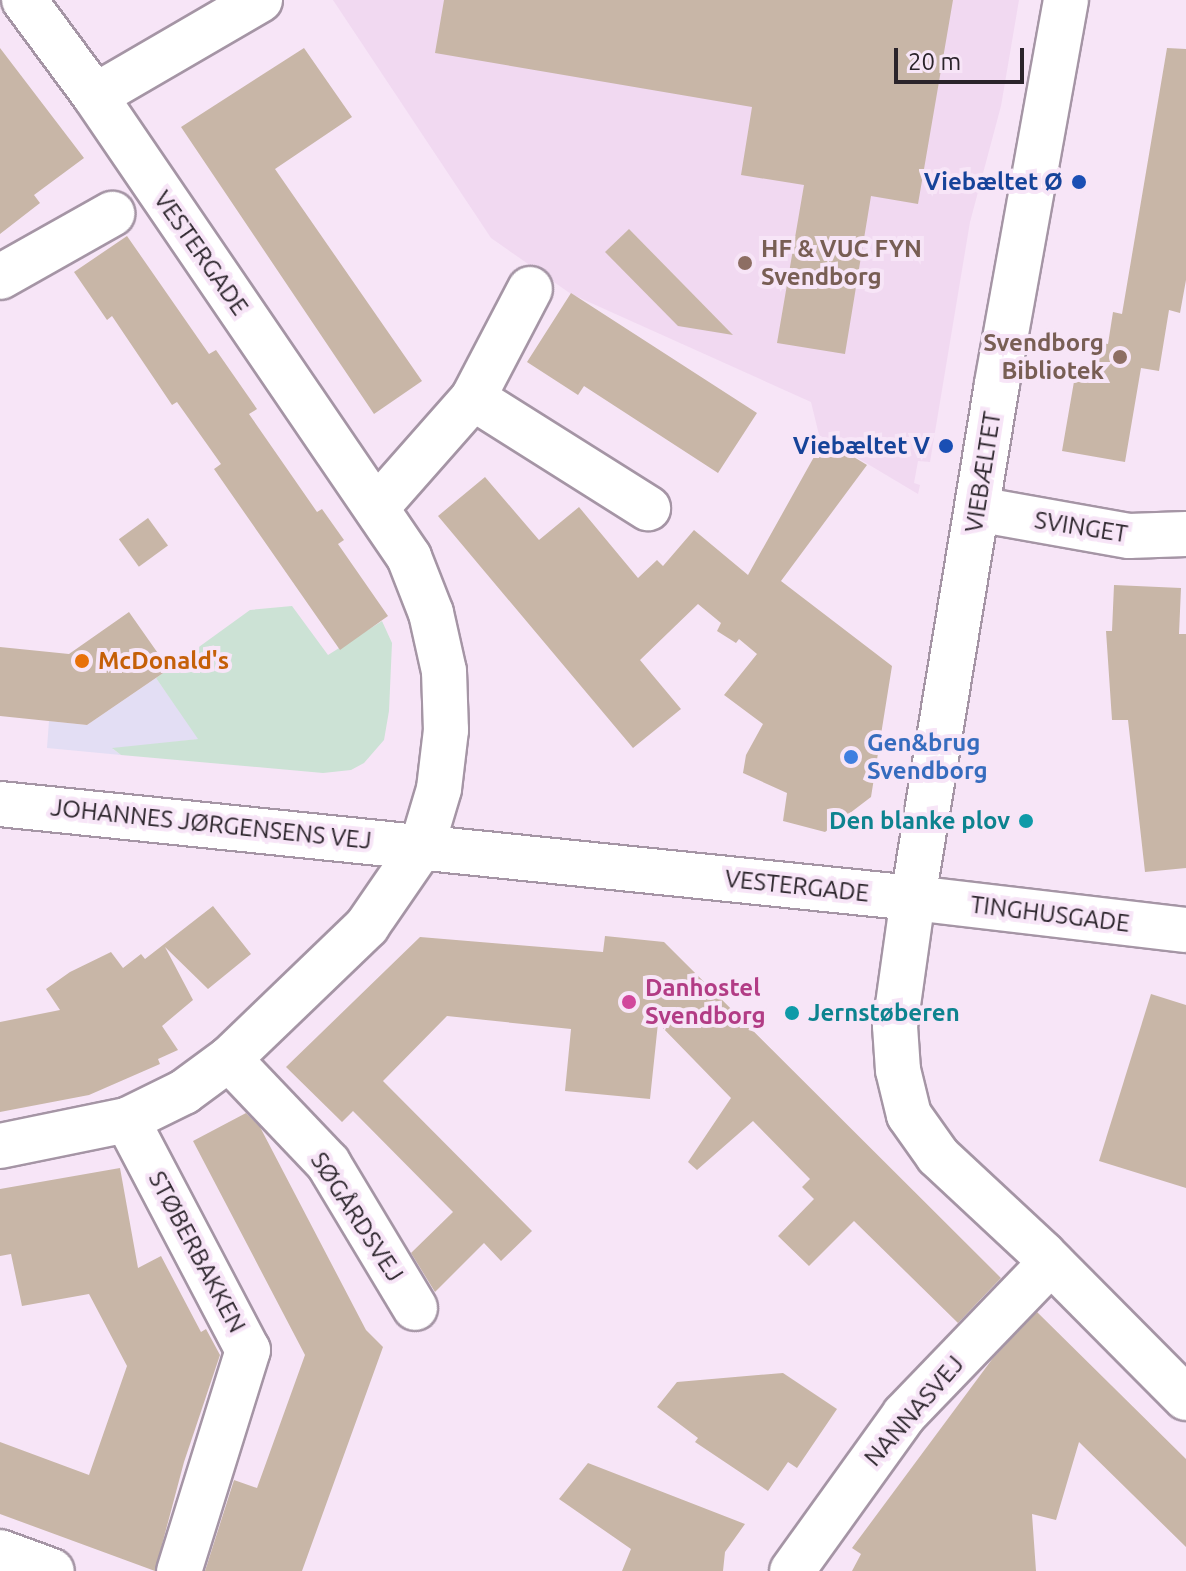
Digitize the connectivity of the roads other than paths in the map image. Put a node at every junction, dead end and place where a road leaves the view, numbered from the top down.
1 (24, 0) edge
2 (260, 0) edge
3 (1066, 0) edge
4 (95, 96) junction
5 (112, 214) dead end
6 (0, 277) edge
7 (530, 289) dead end
8 (473, 398) junction
9 (377, 507) junction
10 (648, 508) dead end
11 (977, 509) junction
12 (1186, 534) edge
13 (0, 804) edge
14 (422, 846) junction
15 (913, 898) junction
16 (1186, 930) edge
17 (229, 1059) junction
18 (127, 1120) junction
19 (0, 1146) edge
20 (1051, 1262) junction
21 (415, 1308) dead end
22 (1186, 1398) edge
23 (0, 1552) edge
24 (52, 1571) edge
25 (179, 1571) edge
26 (792, 1571) edge

1 - 4 street, VESTERGADE
2 - 4 street
3 - 11 street, VIEBÆLTET
4 - 9 street, VESTERGADE
5 - 6 street
7 - 8 street
8 - 9 street
8 - 10 street
9 - 14 street, VESTERGADE
11 - 12 street, SVINGET
11 - 15 street, VIEBÆLTET
13 - 14 street, JOHANNES JØRGENSENS VEJ
14 - 15 street, VESTERGADE
14 - 17 street
15 - 16 street, TINGHUSGADE
15 - 20 street
17 - 18 street
17 - 21 street, SØGÅRDSVEJ
18 - 19 street
18 - 25 street, STØBERBAKKEN
20 - 22 street
20 - 26 street, NANNASVEJ
23 - 24 street

